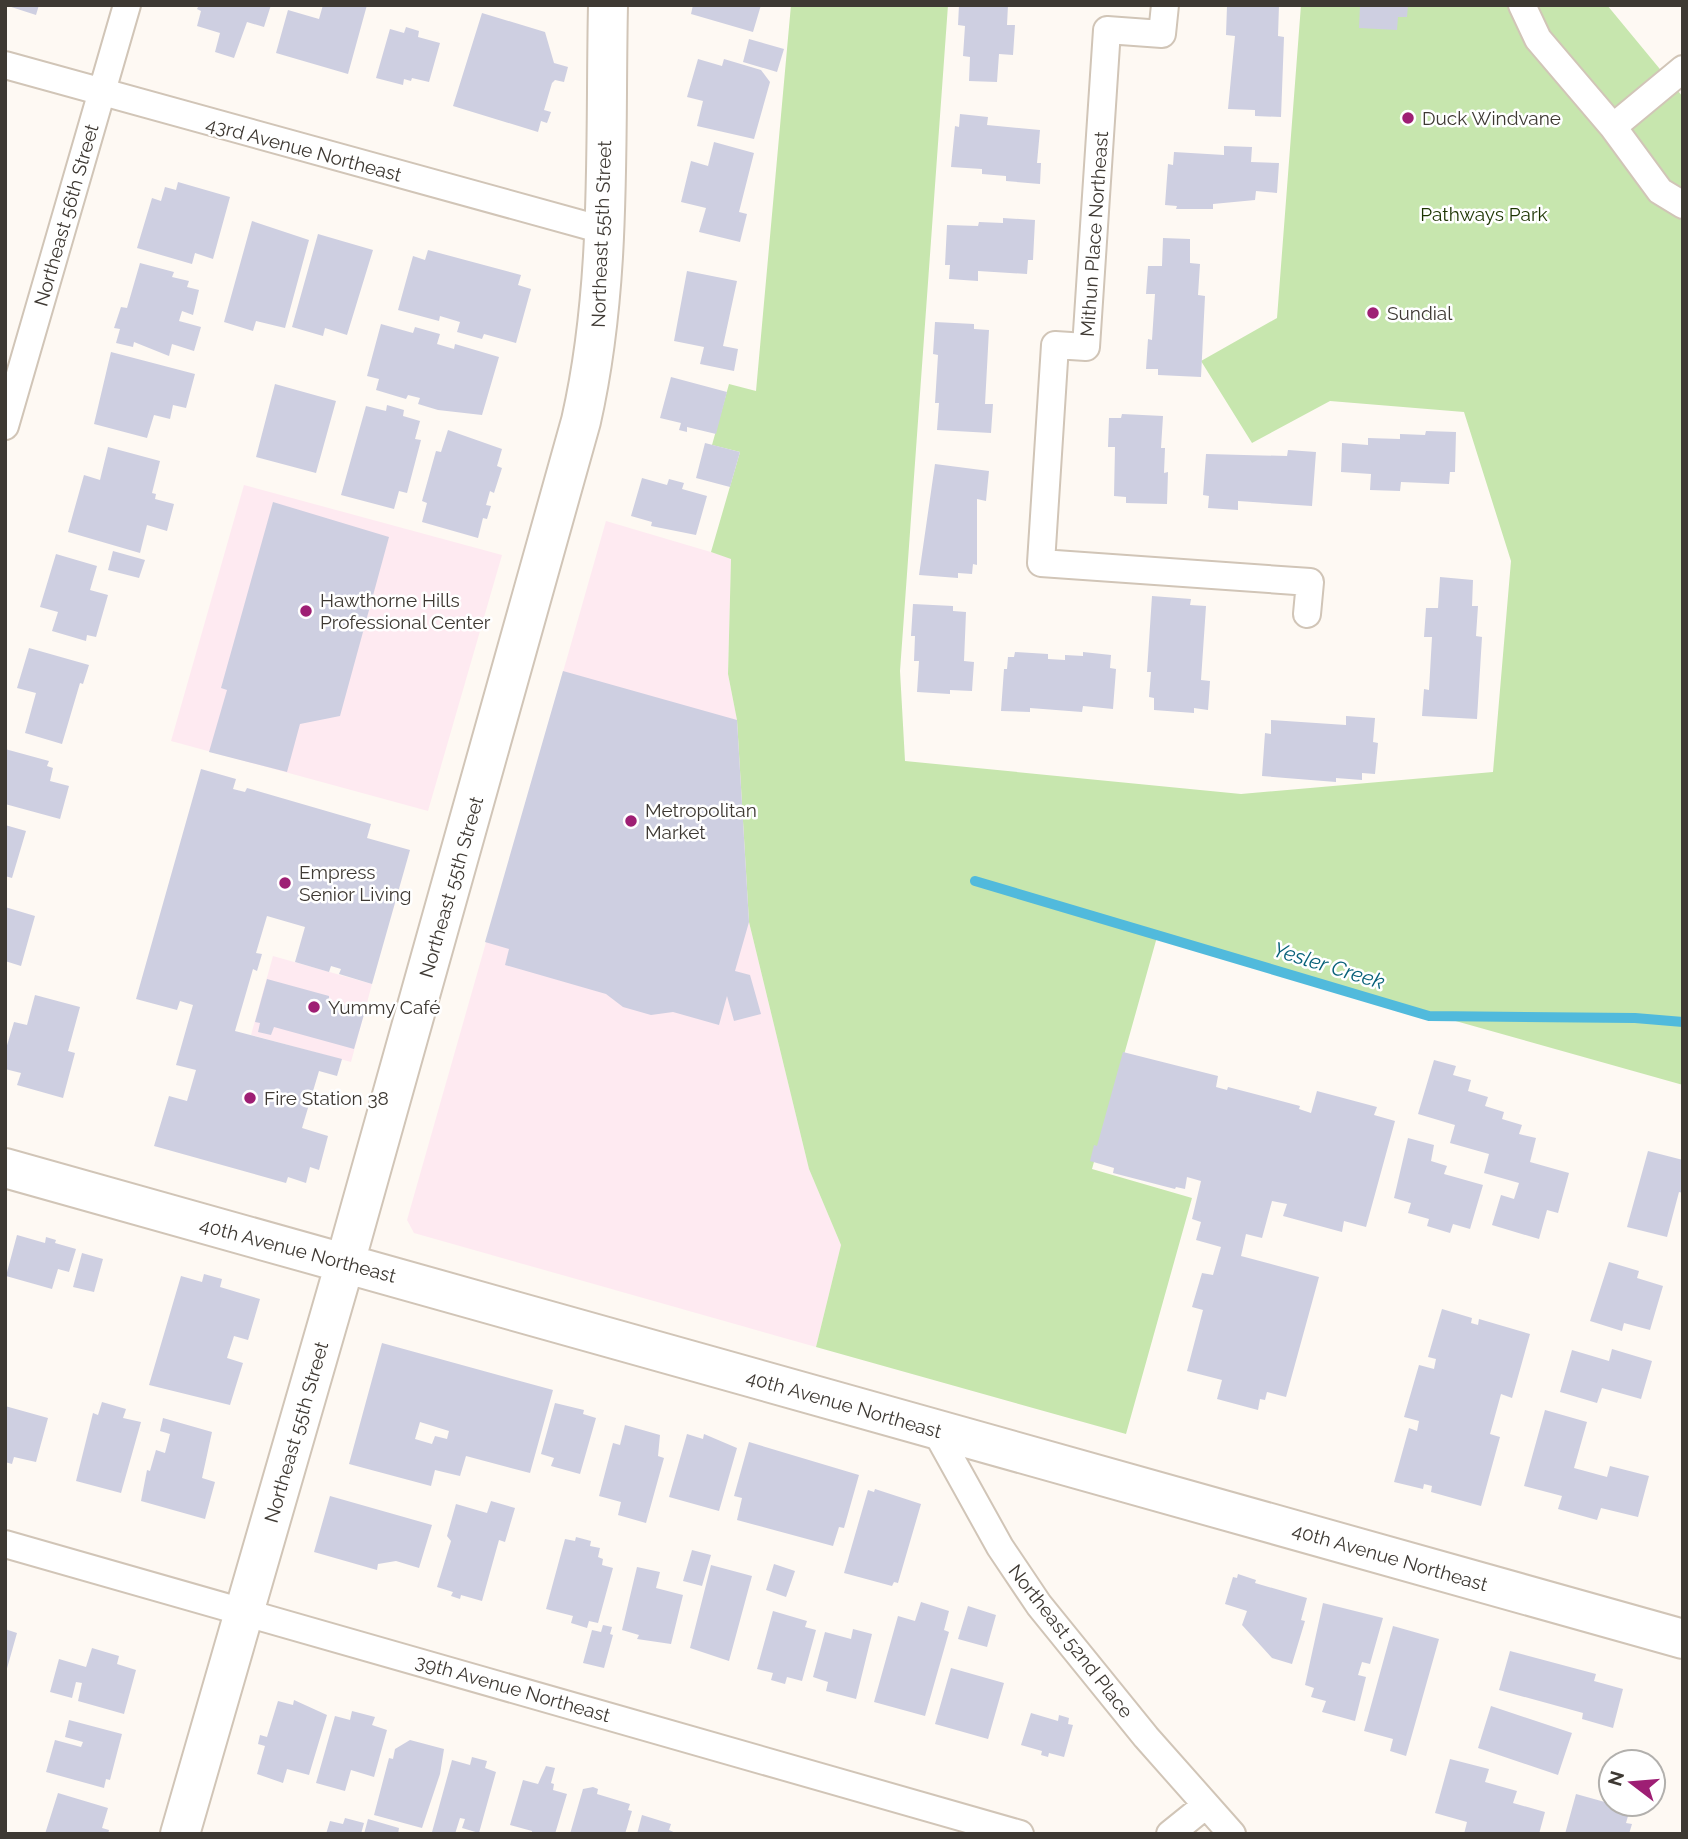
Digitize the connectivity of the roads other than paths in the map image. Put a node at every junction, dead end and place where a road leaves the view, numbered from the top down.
1 (127, 5) edge
2 (608, 5) edge
3 (1165, 5) edge
4 (1522, 5) edge
5 (5, 65) edge
6 (1683, 69) edge
7 (102, 93) junction
8 (1613, 127) junction
9 (1683, 205) edge
10 (603, 230) junction
11 (5, 426) edge
12 (1307, 614) dead end
13 (5, 1168) edge
14 (345, 1263) junction
15 (935, 1430) junction
16 (5, 1544) edge
17 (244, 1611) junction
18 (1683, 1639) edge
19 (1206, 1805) junction
20 (180, 1834) edge
21 (1020, 1834) edge
22 (1170, 1834) edge
23 (1232, 1834) edge

1 - 7 street, Northeast 56th Street
2 - 10 main road, Northeast 55th Street
3 - 12 street, Mithun Place Northeast
4 - 8 street
5 - 7 street, 43rd Avenue Northeast
6 - 8 street
7 - 10 street, 43rd Avenue Northeast
7 - 11 street, Northeast 56th Street
8 - 9 street
10 - 14 main road, Northeast 55th Street
13 - 14 main road, 40th Avenue Northeast
14 - 15 main road, 40th Avenue Northeast
14 - 17 main road, Northeast 55th Street
15 - 18 main road, 40th Avenue Northeast
15 - 19 street, Northeast 52nd Place
16 - 17 street, 39th Avenue Northeast
17 - 20 main road, Northeast 55th Street
17 - 21 street, 39th Avenue Northeast
19 - 22 street
19 - 23 street, Northeast 52nd Place

